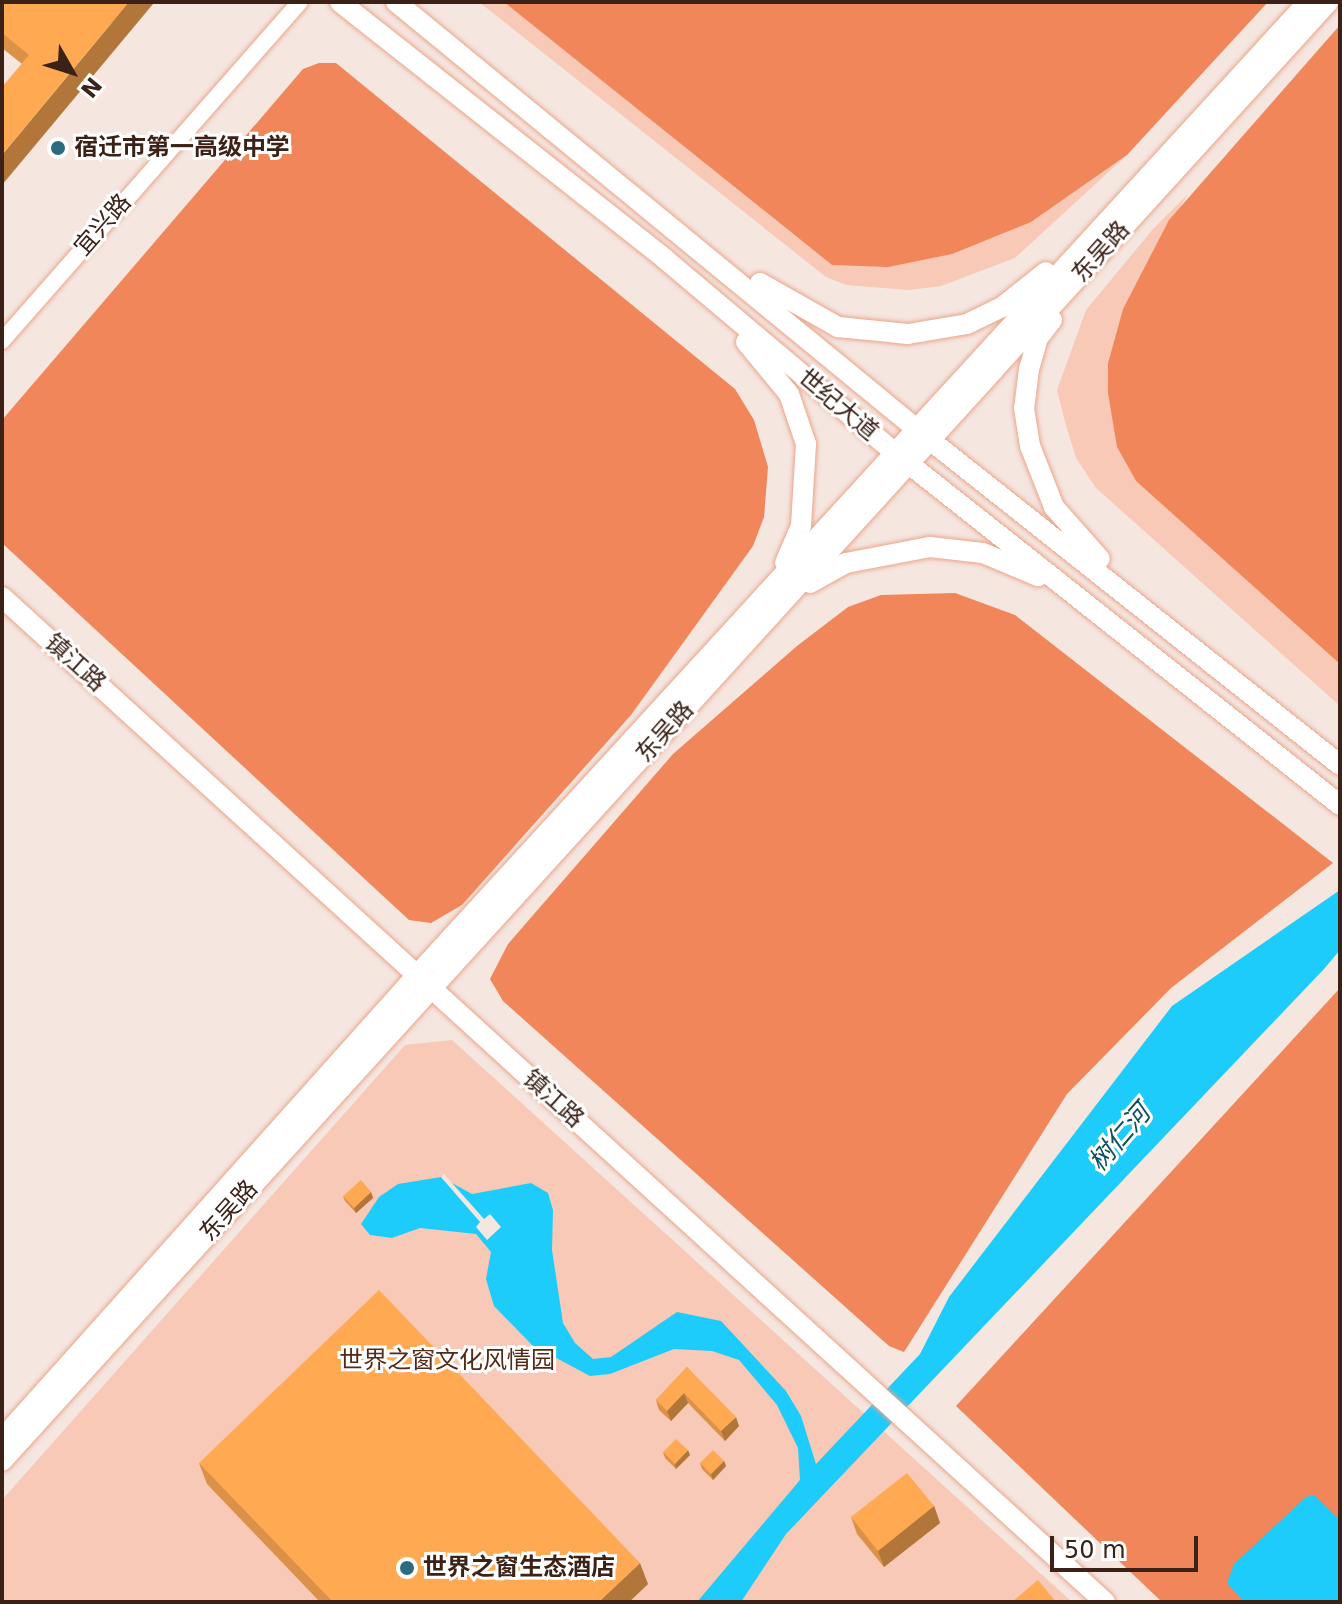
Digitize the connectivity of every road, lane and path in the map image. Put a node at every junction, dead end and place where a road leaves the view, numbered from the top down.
1 (300, 2) edge
2 (340, 2) edge
3 (396, 2) edge
4 (1308, 2) edge
5 (1328, 2) edge
6 (689, 238) junction
7 (1098, 243) junction
8 (665, 259) junction
9 (2, 341) edge
10 (923, 434) junction
11 (902, 458) junction
12 (785, 587) junction
13 (2, 597) edge
14 (1084, 601) junction
15 (1240, 684) junction
16 (1340, 765) edge
17 (1340, 805) edge
18 (424, 981) junction
19 (2, 1439) edge
20 (2, 1461) edge
21 (1105, 1602) edge

1 - 9 street, 宜兴路
2 - 8 street, 世纪大道
3 - 6 street, 世纪大道
4 - 7 street, 东吴路
5 - 7 street, 东吴路
6 - 7 street
6 - 10 street, 世纪大道
7 - 10 street, 东吴路
7 - 15 street
8 - 11 street, 世纪大道
8 - 12 street
10 - 11 street, 东吴路
10 - 15 street, 世纪大道
11 - 12 street, 东吴路
11 - 14 street, 世纪大道
12 - 14 street
12 - 18 street, 东吴路
13 - 18 street, 镇江路
14 - 17 street, 世纪大道
15 - 16 street, 世纪大道
18 - 19 street, 东吴路
18 - 20 street, 东吴路
18 - 21 street, 镇江路

